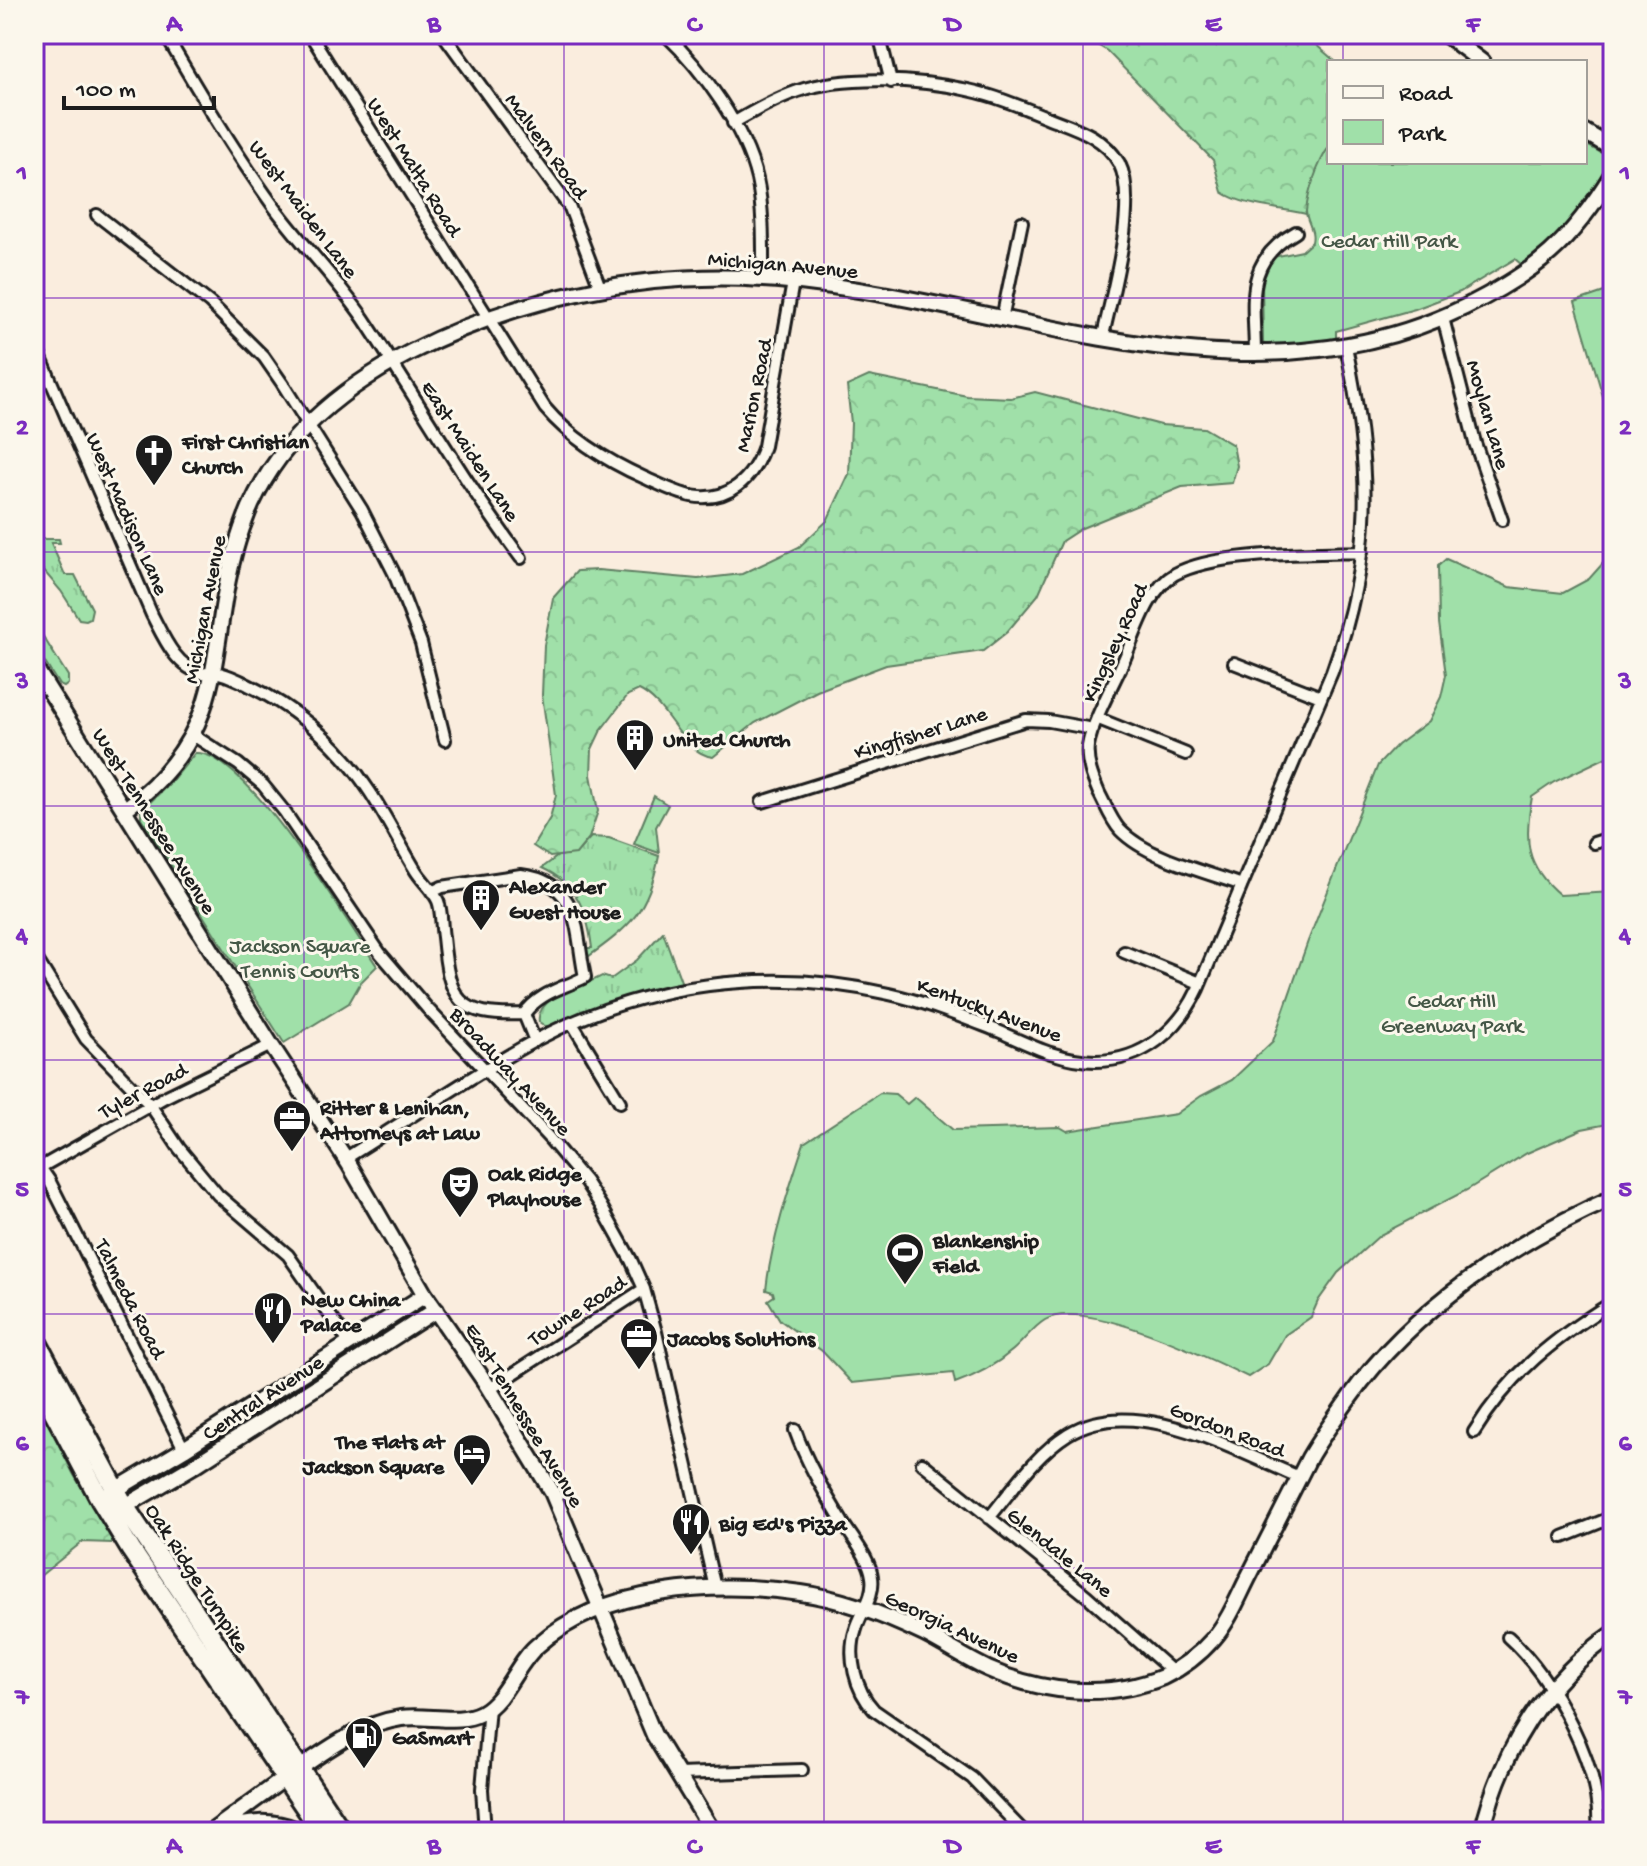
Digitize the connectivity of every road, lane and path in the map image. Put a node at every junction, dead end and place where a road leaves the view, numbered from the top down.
1 (165, 34) edge
2 (310, 34) edge
3 (443, 34) edge
4 (665, 34) edge
5 (879, 34) edge
6 (1445, 34) edge
7 (1479, 60) edge
8 (891, 82) junction
9 (733, 123) junction
10 (1587, 133) edge
11 (1613, 149) edge
12 (1613, 173) edge
13 (97, 215) dead end
14 (1022, 222) dead end
15 (1296, 232) dead end
16 (763, 279) junction
17 (793, 282) junction
18 (601, 290) junction
19 (1443, 318) junction
20 (489, 319) junction
21 (1002, 319) junction
22 (1103, 336) junction
23 (34, 342) edge
24 (1346, 346) junction
25 (1255, 355) junction
26 (392, 363) junction
27 (307, 422) junction
28 (717, 495) joint
29 (1502, 520) dead end
30 (1362, 552) junction
31 (521, 558) dead end
32 (1234, 663) dead end
33 (34, 666) edge
34 (214, 672) junction
35 (1321, 697) junction
36 (1096, 724) junction
37 (193, 735) junction
38 (445, 740) dead end
39 (1186, 754) dead end
40 (762, 802) dead end
41 (124, 810) junction
42 (1613, 837) edge
43 (1594, 843) dead end
44 (1242, 885) junction
45 (432, 892) junction
46 (1124, 952) dead end
47 (34, 955) edge
48 (1200, 983) junction
49 (524, 1014) junction
50 (572, 1023) junction
51 (535, 1041) junction
52 (271, 1045) junction
53 (485, 1071) junction
54 (620, 1102) dead end
55 (151, 1106) junction
56 (346, 1158) junction
57 (37, 1169) edge
58 (1613, 1198) edge
59 (644, 1289) junction
60 (425, 1295) junction
61 (1613, 1302) edge
62 (436, 1310) junction
63 (396, 1314) junction
64 (406, 1329) junction
65 (34, 1337) edge
66 (350, 1344) junction
67 (359, 1360) junction
68 (34, 1374) edge
69 (490, 1389) junction
70 (245, 1410) junction
71 (256, 1425) junction
72 (795, 1430) dead end
73 (1474, 1432) dead end
74 (184, 1449) junction
75 (922, 1463) dead end
76 (195, 1465) junction
77 (1299, 1477) junction
78 (112, 1503) junction
79 (1613, 1517) edge
80 (989, 1518) junction
81 (1563, 1537) dead end
82 (715, 1588) junction
83 (601, 1608) junction
84 (865, 1608) junction
85 (1613, 1634) edge
86 (1508, 1637) dead end
87 (1173, 1672) junction
88 (1550, 1688) junction
89 (489, 1707) junction
90 (802, 1770) dead end
91 (292, 1773) junction
92 (677, 1774) junction
93 (211, 1832) edge
94 (221, 1832) edge
95 (297, 1832) edge
96 (322, 1832) edge
97 (342, 1832) edge
98 (485, 1832) edge
99 (713, 1832) edge
100 (1024, 1832) edge
101 (1482, 1832) edge
102 (1598, 1832) edge

1 - 26 street, West Maiden Lane
2 - 20 street, West Malta Road
3 - 18 street, Malvern Road
4 - 9 street
5 - 8 street
6 - 7 street
8 - 9 street
8 - 22 street
9 - 16 street
10 - 11 street
12 - 19 street, Michigan Avenue
13 - 27 street
14 - 21 street
15 - 25 street
16 - 17 street, Michigan Avenue
16 - 18 street, Michigan Avenue
17 - 21 street, Michigan Avenue
17 - 28 street, Marion Road
18 - 20 street, Michigan Avenue
19 - 24 street, Michigan Avenue
19 - 29 street, Moylan Lane
20 - 26 street, Michigan Avenue
20 - 28 street, West Malta Road
21 - 22 street, Michigan Avenue
22 - 25 street, Michigan Avenue
23 - 34 street, West Madison Lane
24 - 25 street, Michigan Avenue
24 - 30 street, Kentucky Avenue
26 - 27 street, Michigan Avenue
26 - 31 street, East Maiden Lane
27 - 34 street, Michigan Avenue
27 - 38 street
30 - 35 street, Kentucky Avenue
30 - 36 street, Kingsley Road
32 - 35 street
33 - 41 street, West Tennessee Avenue
34 - 37 street, Michigan Avenue
34 - 45 street, West Madison Lane
35 - 44 street, Kentucky Avenue
36 - 39 street, Kingfisher Lane
36 - 40 street, Kingfisher Lane
36 - 44 street, Kingsley Road
37 - 41 street, Michigan Avenue
37 - 53 street, Broadway Avenue
41 - 52 street, West Tennessee Avenue
42 - 43 street
44 - 48 street, Kentucky Avenue
45 - 49 street
45 - 49 street
46 - 48 street
47 - 55 street
48 - 50 street, Kentucky Avenue
49 - 51 street
50 - 51 street, Kentucky Avenue
50 - 54 street
51 - 53 street, Kentucky Avenue
52 - 55 street, Tyler Road
52 - 56 street, West Tennessee Avenue
53 - 56 street, Kentucky Avenue
53 - 59 street, Broadway Avenue
55 - 57 street, Tyler Road
55 - 66 street
56 - 60 street, East Tennessee Avenue
57 - 74 street, Talmeda Road
58 - 77 street, Georgia Avenue
59 - 69 street, Towne Road
59 - 82 street, Broadway Avenue
60 - 62 street, East Tennessee Avenue
60 - 63 street, Central Avenue
61 - 73 street
62 - 64 street, Central Avenue
62 - 69 street, East Tennessee Avenue
63 - 64 street
63 - 66 street, Central Avenue
64 - 67 street, Central Avenue
65 - 78 highway, Oak Ridge Turnpike
66 - 67 street
66 - 70 street, Central Avenue
67 - 71 street, Central Avenue
68 - 78 highway, Oak Ridge Turnpike
69 - 83 street, East Tennessee Avenue
70 - 71 street
70 - 74 street, Central Avenue
71 - 76 street, Central Avenue
72 - 84 street
74 - 76 street
74 - 78 street, Central Avenue
75 - 80 street, Glendale Lane
76 - 78 street, Central Avenue
77 - 80 street, Gordon Road
77 - 87 street, Georgia Avenue
78 - 91 highway, Oak Ridge Turnpike
79 - 81 street
80 - 87 street, Glendale Lane
82 - 83 street, Georgia Avenue
82 - 84 street, Georgia Avenue
83 - 89 street, Georgia Avenue
83 - 92 street, East Tennessee Avenue
84 - 87 street, Georgia Avenue
84 - 100 street
85 - 88 street
86 - 88 street
88 - 101 street
88 - 102 street
89 - 91 street
89 - 98 street
90 - 92 street
91 - 93 street
91 - 96 highway, Oak Ridge Turnpike
91 - 97 highway, Oak Ridge Turnpike
92 - 99 street, East Tennessee Avenue
94 - 95 highway

